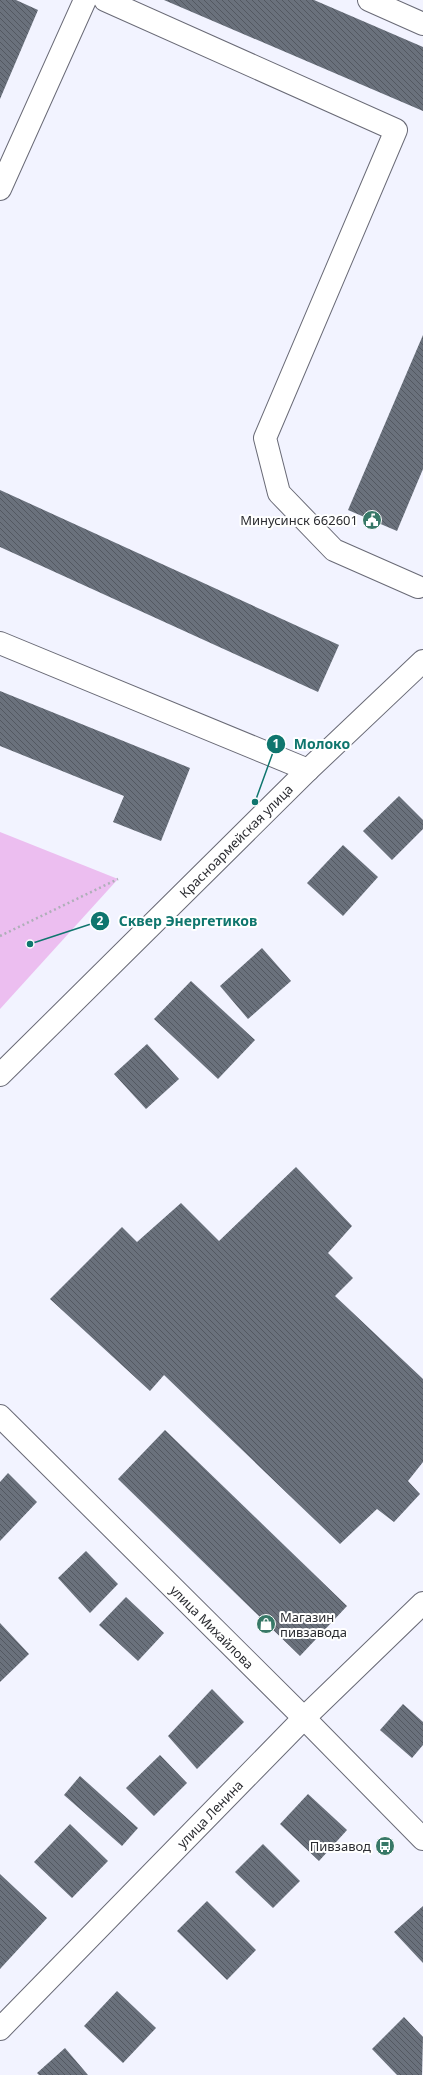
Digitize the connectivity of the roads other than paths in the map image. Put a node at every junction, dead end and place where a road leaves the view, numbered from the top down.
1 (85, 0) edge
2 (105, 0) edge
3 (369, 0) edge
4 (423, 24) edge
5 (0, 189) edge
6 (421, 586) edge
7 (0, 643) edge
8 (423, 661) edge
9 (308, 770) junction
10 (0, 1075) edge
11 (0, 1416) edge
12 (423, 1603) edge
13 (304, 1718) junction
14 (423, 1838) edge
15 (0, 2029) edge

1 - 5 street
2 - 6 street
3 - 4 street
7 - 9 street
8 - 9 street, Красноармейская улица
9 - 10 street, Красноармейская улица
11 - 13 street, улица Михайлова
12 - 13 street, улица Ленина
13 - 14 street, улица Михайлова
13 - 15 street, улица Ленина

